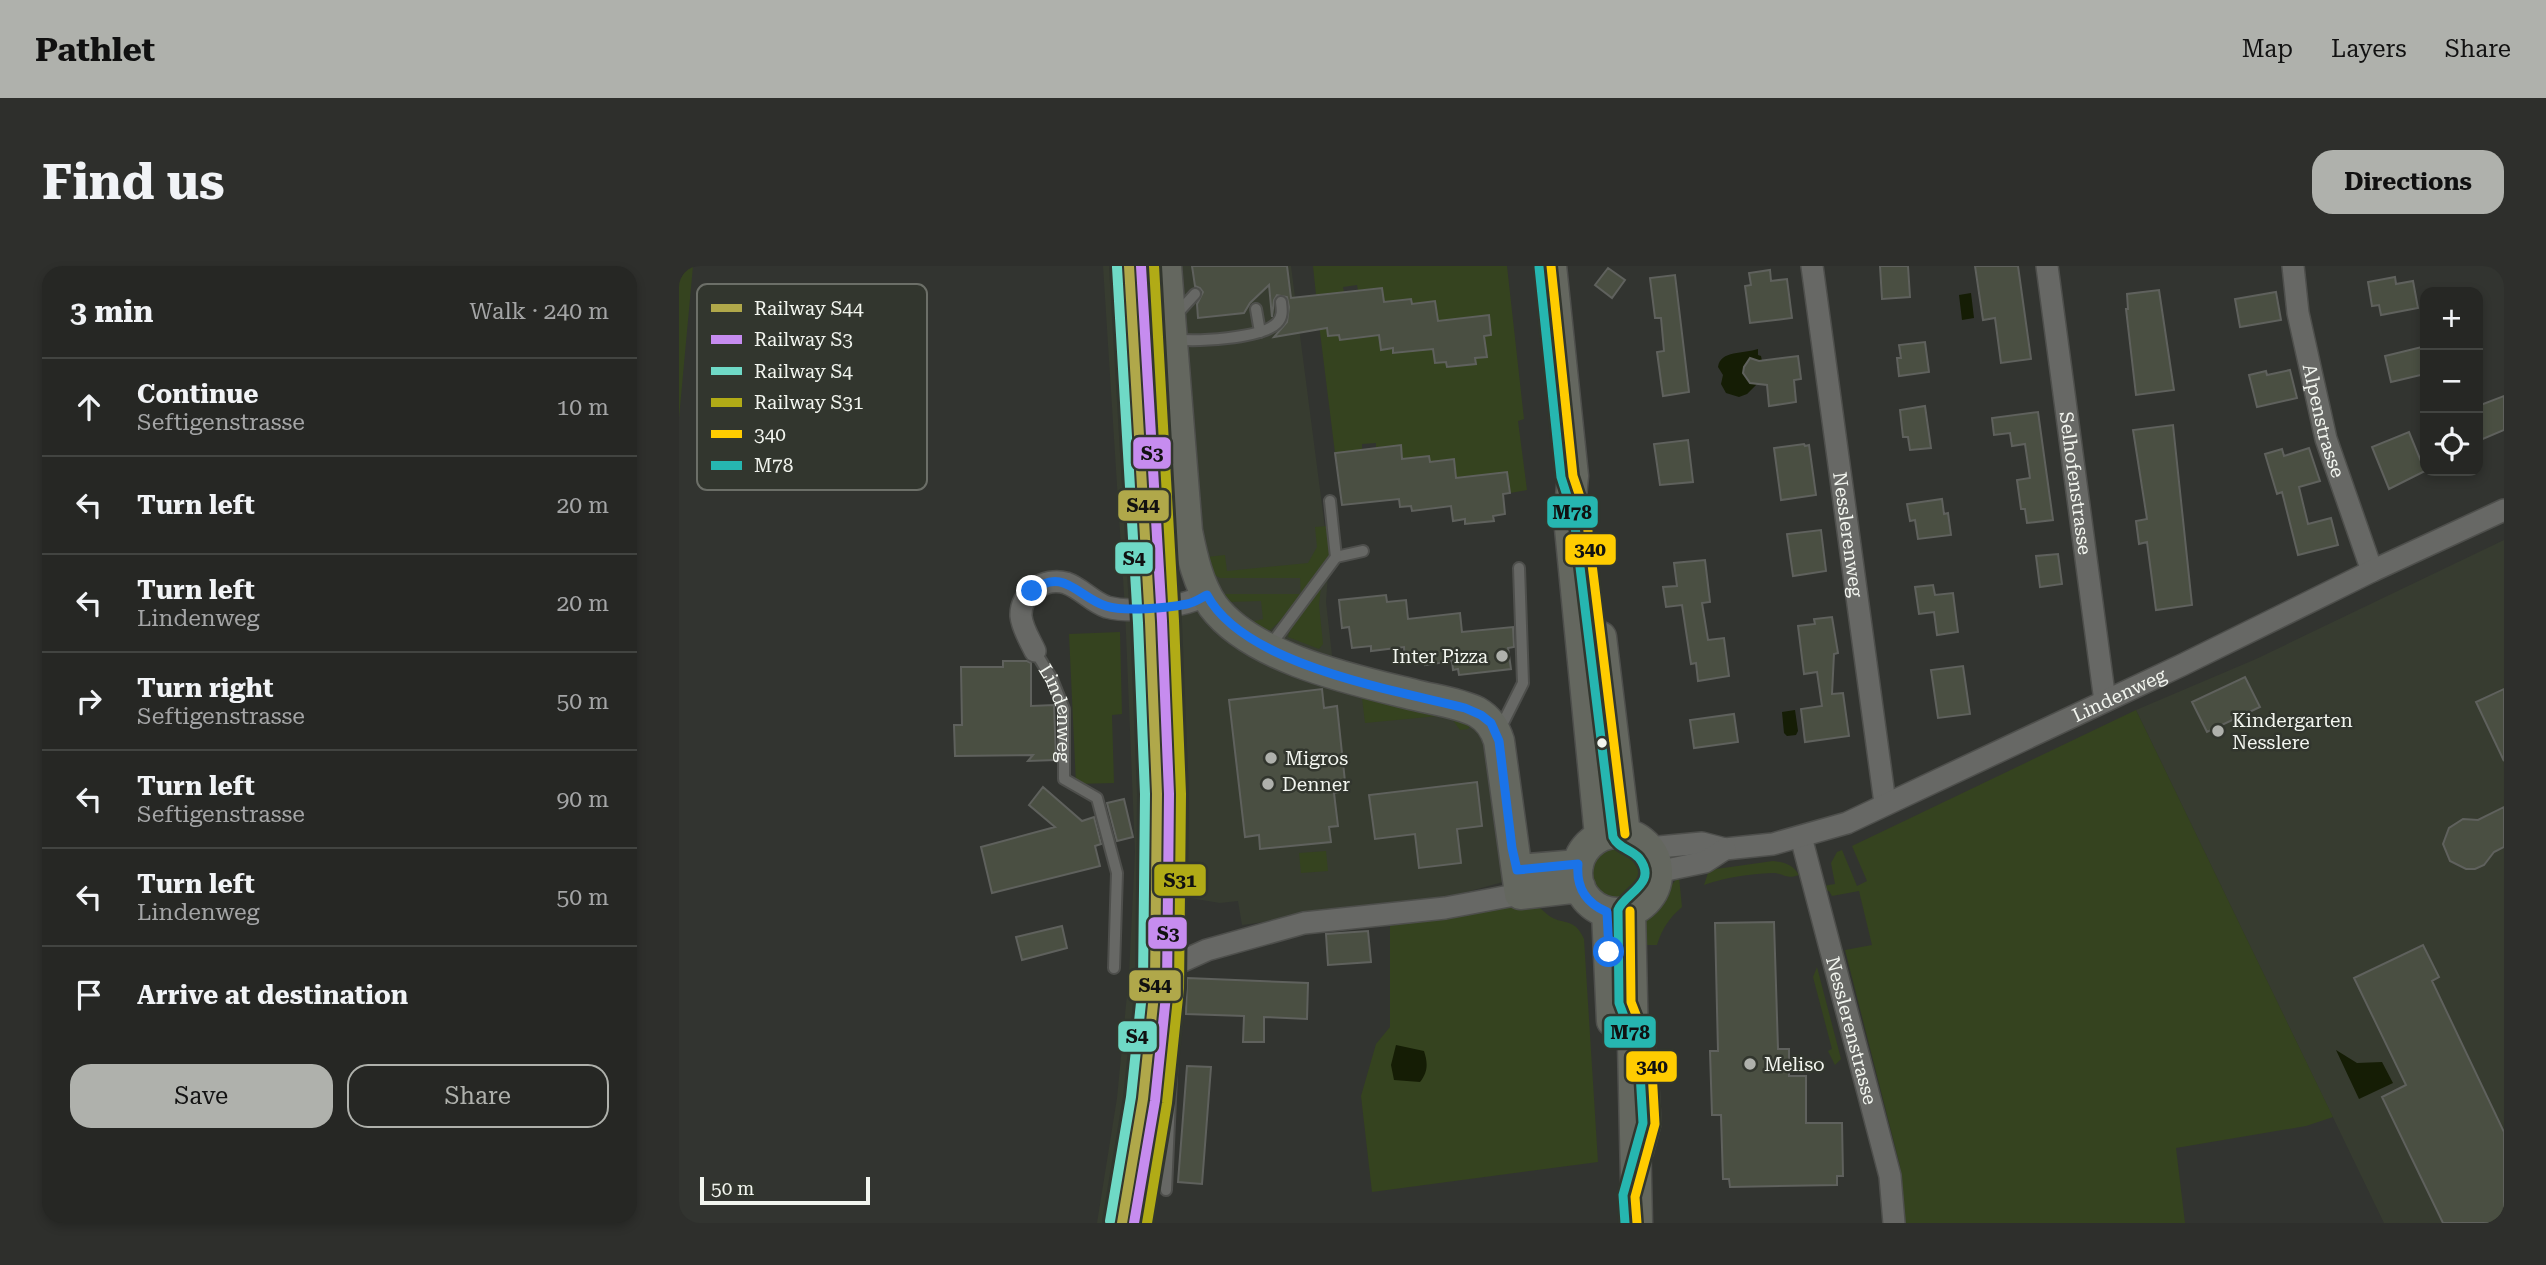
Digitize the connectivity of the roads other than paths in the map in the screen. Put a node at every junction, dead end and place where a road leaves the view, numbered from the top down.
1 (1166, 266) edge
2 (1551, 266) edge
3 (1812, 266) edge
4 (2047, 266) edge
5 (2293, 266) edge
6 (1195, 294) dead end
7 (1281, 302) dead end
8 (1256, 309) dead end
9 (1171, 330) junction
10 (1260, 332) junction
11 (1330, 501) dead end
12 (2504, 510) edge
13 (1363, 551) dead end
14 (1336, 557) junction
15 (1519, 568) dead end
16 (2372, 571) junction
17 (1207, 595) junction
18 (1269, 648) junction
19 (1035, 651) joint
20 (2105, 701) junction
21 (1497, 735) junction
22 (1885, 803) junction
23 (1801, 837) junction
24 (1633, 847) junction
25 (1579, 876) junction
26 (1519, 882) junction
27 (1619, 911) junction
28 (1176, 964) joint
29 (1114, 968) dead end
30 (1167, 1190) dead end
31 (1636, 1210) edge
32 (1894, 1223) edge

1 - 9 main road
2 - 24 main road
3 - 22 street, Nesslerenweg
4 - 20 street, Selhofenstrasse
5 - 16 street, Alpenstrasse
6 - 9 lane
7 - 10 lane
8 - 10 lane
9 - 10 lane
9 - 17 main road
11 - 14 lane
12 - 16 street, Lindenweg
13 - 14 lane
14 - 18 lane
15 - 21 lane
16 - 20 street, Lindenweg
17 - 18 main road
17 - 19 street, Lindenweg
18 - 21 main road
19 - 29 lane, Lindenweg
20 - 22 street, Lindenweg
21 - 26 main road
22 - 23 street, Lindenweg
23 - 24 street, Lindenweg
23 - 32 street, Nesslerenstrasse
24 - 25 main road
24 - 27 main road
25 - 26 main road
25 - 27 main road
26 - 28 street
27 - 31 main road
27 - 31 main road
28 - 30 lane

